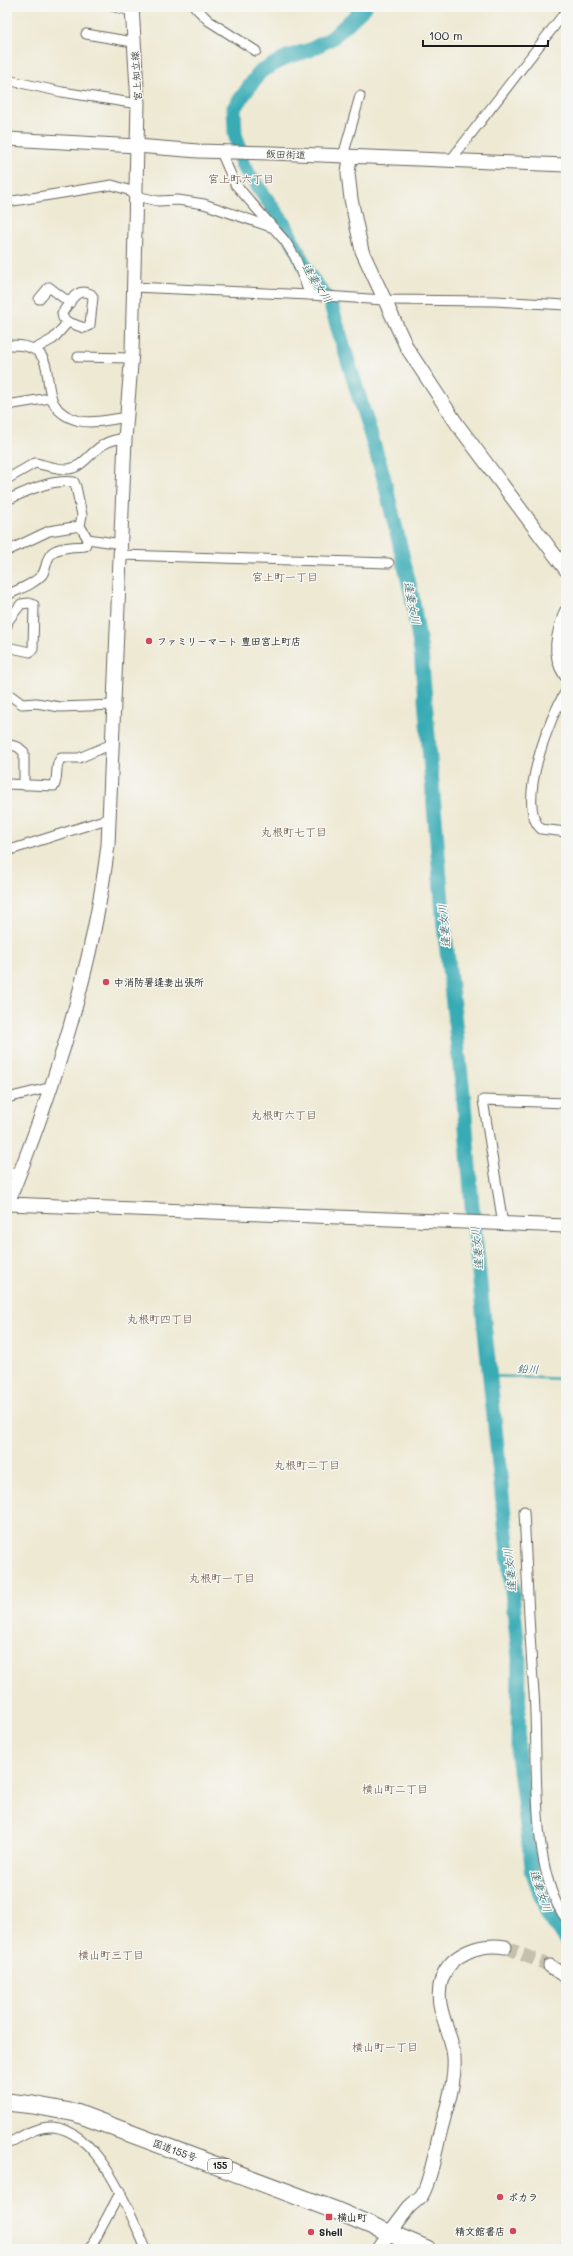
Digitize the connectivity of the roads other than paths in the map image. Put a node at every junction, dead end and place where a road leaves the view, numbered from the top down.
1 (115, 7) edge
2 (195, 7) edge
3 (132, 9) edge
4 (566, 11) edge
5 (86, 34) dead end
6 (133, 42) junction
7 (256, 51) dead end
8 (7, 80) edge
9 (360, 96) dead end
10 (138, 104) junction
11 (7, 139) edge
12 (137, 146) junction
13 (224, 152) junction
14 (347, 157) junction
15 (450, 161) junction
16 (566, 166) edge
17 (136, 196) junction
18 (7, 202) edge
19 (271, 227) junction
20 (133, 288) junction
21 (312, 295) junction
22 (39, 299) dead end
23 (384, 300) junction
24 (70, 303) junction
25 (566, 305) edge
26 (68, 322) junction
27 (7, 345) edge
28 (35, 348) junction
29 (78, 357) dead end
30 (131, 358) junction
31 (50, 398) junction
32 (7, 405) edge
33 (127, 417) junction
34 (126, 439) junction
35 (7, 479) edge
36 (7, 500) edge
37 (80, 526) junction
38 (88, 539) junction
39 (121, 550) junction
40 (7, 551) edge
41 (389, 563) dead end
42 (566, 570) edge
43 (7, 595) edge
44 (566, 612) edge
45 (7, 626) edge
46 (7, 646) edge
47 (566, 675) edge
48 (566, 691) edge
49 (7, 693) edge
50 (114, 705) junction
51 (7, 744) edge
52 (112, 744) junction
53 (7, 784) edge
54 (24, 785) junction
55 (110, 818) junction
56 (566, 832) edge
57 (7, 851) edge
58 (52, 1087) junction
59 (7, 1098) edge
60 (566, 1103) edge
61 (12, 1173) edge
62 (7, 1205) edge
63 (498, 1223) junction
64 (566, 1226) edge
65 (524, 1512) dead end
66 (566, 1919) edge
67 (505, 1947) tunnel mouth
68 (550, 1966) tunnel mouth
69 (566, 1977) edge
70 (7, 2102) edge
71 (7, 2144) edge
72 (121, 2191) junction
73 (390, 2233) junction
74 (90, 2249) edge
75 (146, 2249) edge
76 (379, 2249) edge
77 (427, 2249) edge

1 - 3 street
2 - 7 street
3 - 6 street, 宮上知立線
4 - 15 street
5 - 6 street
6 - 10 street, 宮上知立線
8 - 10 street
9 - 14 street
10 - 12 street, 宮上知立線
11 - 12 street, 飯田街道
12 - 13 street, 飯田街道
12 - 17 street, 宮上知立線
13 - 14 street, 飯田街道
13 - 19 street
14 - 15 street, 飯田街道
14 - 23 street
15 - 16 street, 飯田街道
17 - 18 street
17 - 19 street
17 - 20 street, 宮上知立線
19 - 21 street
20 - 21 street
20 - 30 street, 宮上知立線
21 - 23 street
22 - 24 street
23 - 25 street
23 - 42 street
24 - 26 street
24 - 26 street
26 - 28 street
27 - 28 street
28 - 31 street
29 - 30 street
30 - 33 street, 宮上知立線
31 - 32 street
31 - 33 street
33 - 34 street, 宮上知立線
34 - 35 street
34 - 39 street, 宮上知立線
36 - 37 street
37 - 38 street
37 - 40 street
38 - 39 street
38 - 43 street
39 - 41 street
39 - 50 street, 宮上知立線
44 - 47 street
45 - 46 street
48 - 56 street
49 - 50 street
50 - 52 street, 宮上知立線
51 - 54 street
52 - 54 street
52 - 55 street, 宮上知立線
53 - 54 street
55 - 57 street
55 - 58 street, 宮上知立線
58 - 59 street
58 - 61 street, 宮上知立線
60 - 63 street
61 - 62 street, 宮上知立線
62 - 63 street
63 - 64 street
65 - 66 street
67 - 73 street
68 - 69 street
70 - 73 highway, 国道155号 / 155
71 - 72 street
72 - 74 street
72 - 75 street
73 - 76 street
73 - 77 highway, 国道155号 / 155

